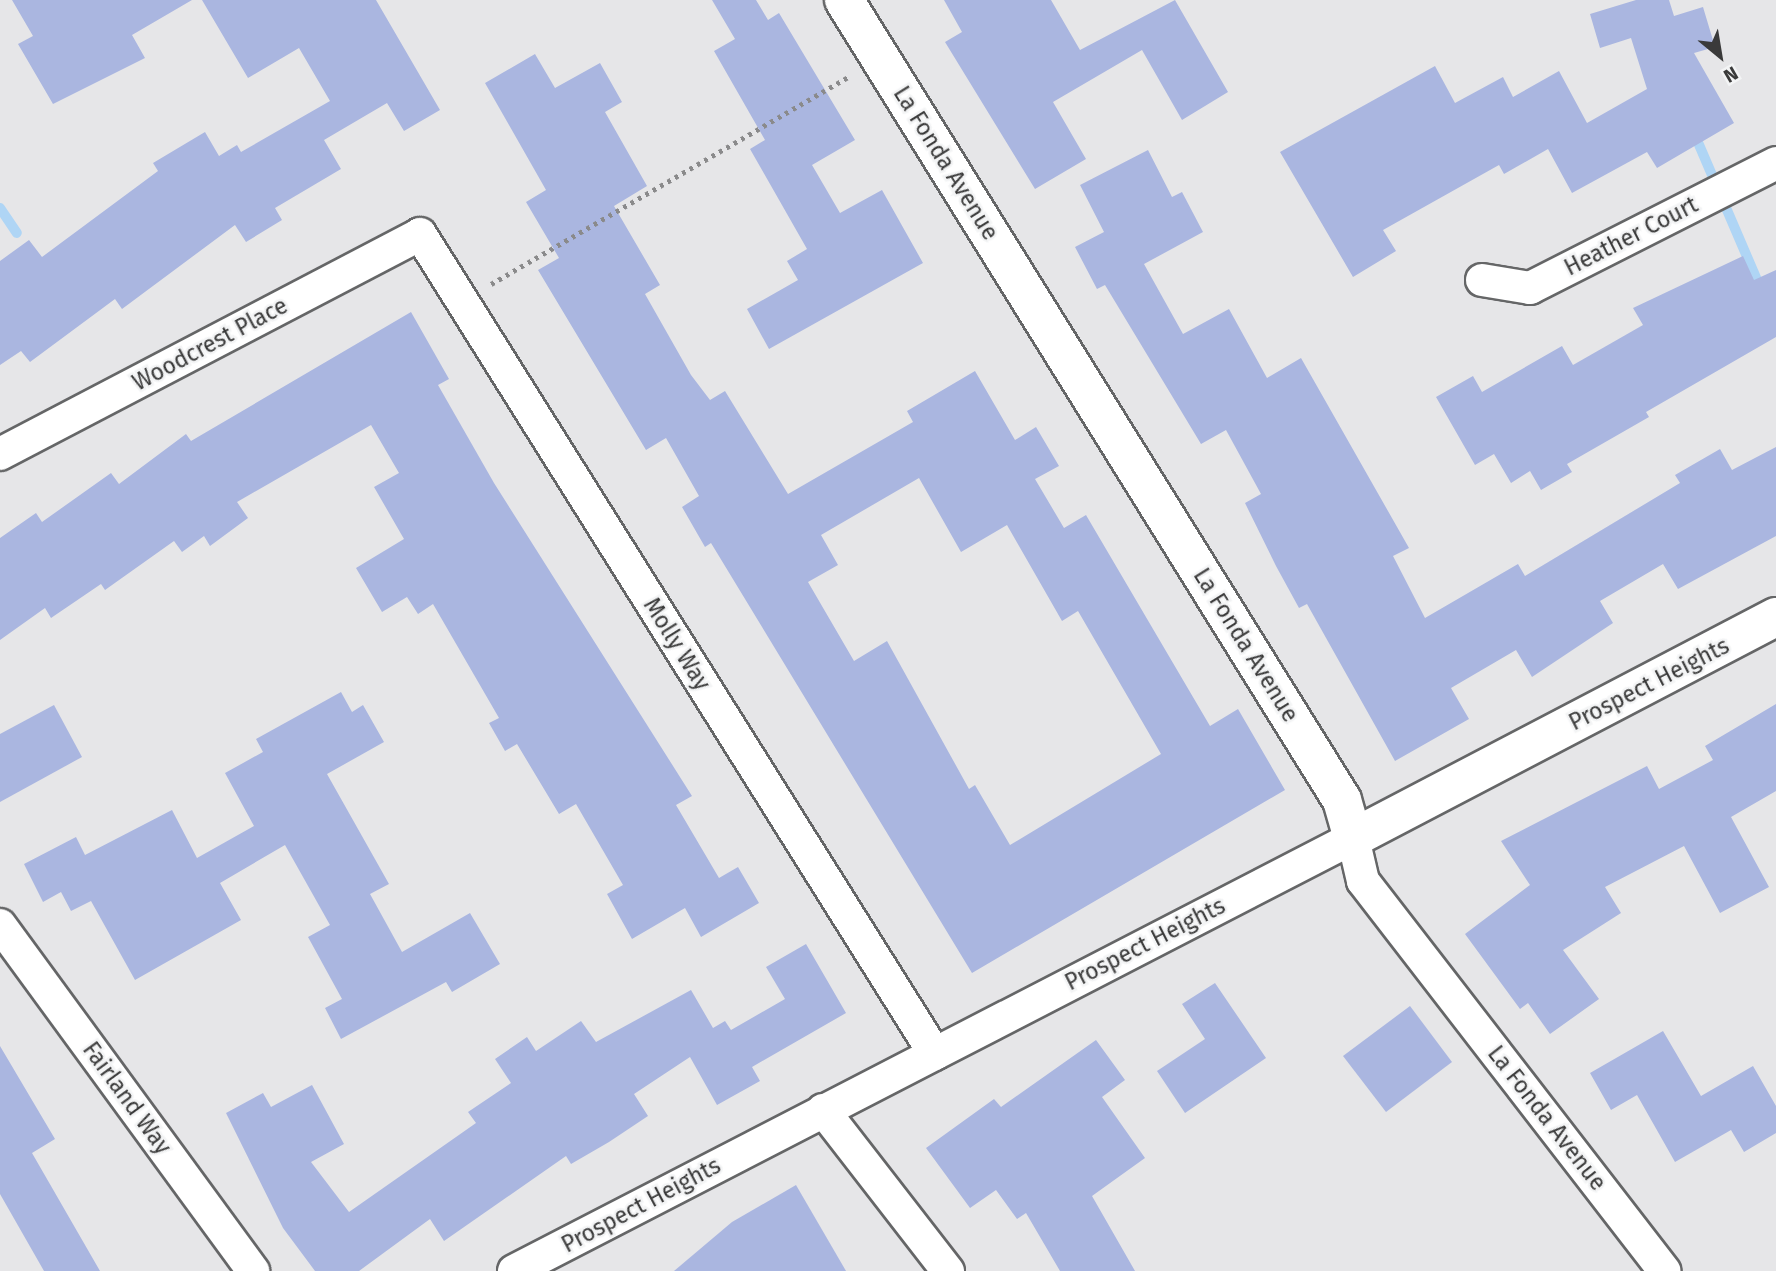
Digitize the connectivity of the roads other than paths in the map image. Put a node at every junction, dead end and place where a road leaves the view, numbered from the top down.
1 (844, 0) edge
2 (1776, 163) edge
3 (420, 234) joint
4 (1482, 280) dead end
5 (0, 454) edge
6 (1776, 617) edge
7 (1353, 838) junction
8 (0, 925) edge
9 (935, 1054) junction
10 (823, 1110) junction
11 (253, 1271) edge
12 (514, 1271) edge
13 (948, 1271) edge
14 (1664, 1271) edge

1 - 7 street, La Fonda Avenue
2 - 4 street, Heather Court
3 - 5 street, Woodcrest Place
3 - 9 street, Molly Way
6 - 7 street, Prospect Heights
7 - 9 street, Prospect Heights
7 - 14 street, La Fonda Avenue
8 - 11 street, Fairland Way
9 - 10 street, Prospect Heights
10 - 12 street, Prospect Heights
10 - 13 street

